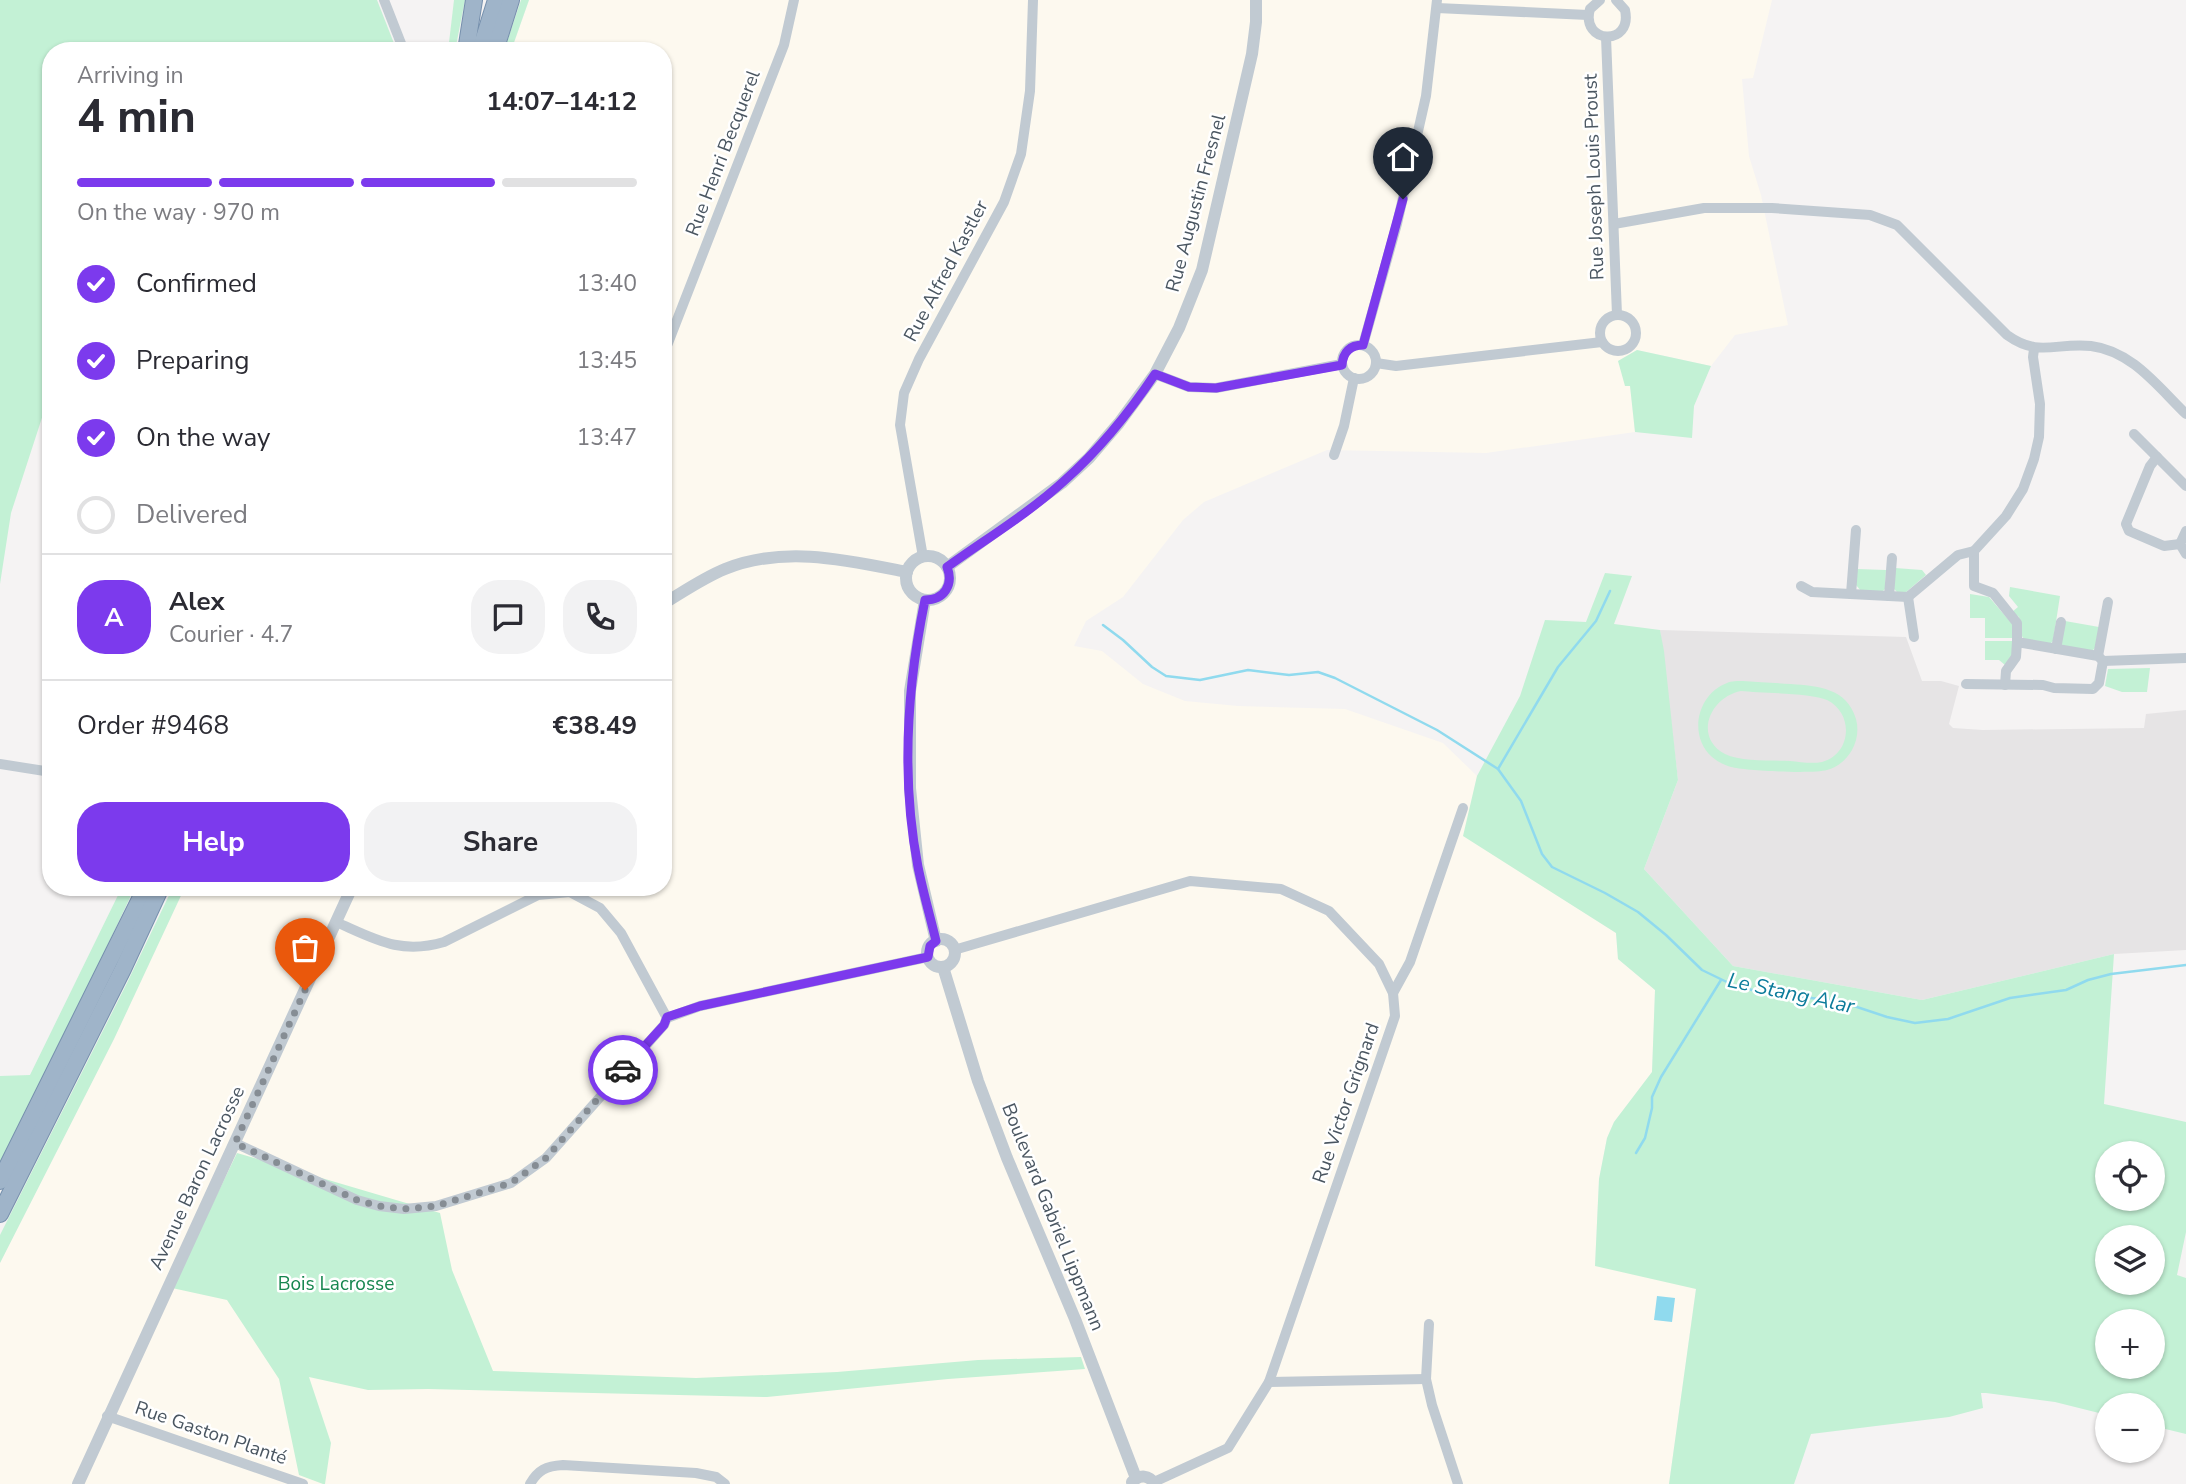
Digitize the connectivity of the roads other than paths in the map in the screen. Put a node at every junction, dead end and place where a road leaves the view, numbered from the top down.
1 (384, 0) edge
2 (474, 0) edge
3 (496, 0) edge
4 (511, 0) edge
5 (794, 0) edge
6 (1033, 0) edge
7 (1256, 0) edge
8 (1600, 0) edge
9 (1620, 1) edge
10 (1437, 4) edge
11 (1588, 15) junction
12 (1606, 37) junction
13 (400, 42) edge
14 (467, 42) edge
15 (483, 42) edge
16 (498, 42) edge
17 (1614, 225) junction
18 (1617, 315) junction
19 (672, 333) edge
20 (1602, 342) junction
21 (1363, 345) junction
22 (2034, 348) junction
23 (1376, 363) junction
24 (1342, 365) junction
25 (1155, 374) junction
26 (1354, 378) junction
27 (2186, 414) edge
28 (2134, 434) dead end
29 (1334, 455) dead end
30 (2157, 457) junction
31 (2186, 486) edge
32 (1856, 530) dead end
33 (2186, 531) edge
34 (2180, 544) junction
35 (1974, 551) junction
36 (2186, 554) edge
37 (923, 557) junction
38 (1892, 558) dead end
39 (947, 567) junction
40 (907, 572) junction
41 (1801, 586) dead end
42 (1851, 594) junction
43 (1889, 596) junction
44 (1908, 597) junction
45 (672, 599) edge
46 (925, 600) junction
47 (2108, 602) dead end
48 (2061, 622) dead end
49 (1914, 637) dead end
50 (2017, 642) junction
51 (2056, 649) junction
52 (2101, 658) junction
53 (2186, 658) edge
54 (1966, 684) dead end
55 (2005, 685) junction
56 (0, 764) edge
57 (42, 771) edge
58 (1463, 808) dead end
59 (142, 896) edge
60 (157, 896) edge
61 (348, 896) edge
62 (536, 896) edge
63 (577, 896) edge
64 (336, 922) junction
65 (936, 941) junction
66 (954, 950) junction
67 (928, 957) junction
68 (943, 967) junction
69 (1394, 993) junction
70 (667, 1017) junction
71 (235, 1143) junction
72 (0, 1181) edge
73 (0, 1214) edge
74 (1429, 1324) dead end
75 (1426, 1379) junction
76 (1269, 1382) junction
77 (107, 1416) junction
78 (1133, 1481) edge
79 (1155, 1483) edge
80 (78, 1484) edge
81 (303, 1484) edge
82 (530, 1484) edge
83 (725, 1484) edge
84 (1458, 1484) edge

1 - 13 street
2 - 14 highway
3 - 15 highway
4 - 16 highway
5 - 19 street, Rue Henri Becquerel
6 - 37 street, Rue Alfred Kastler
7 - 25 street, Rue Augustin Fresnel
8 - 11 street
9 - 12 street
10 - 11 street
10 - 21 street
11 - 12 street
12 - 17 street, Rue Joseph Louis Proust
17 - 18 street, Rue Joseph Louis Proust
17 - 22 street
18 - 20 street
18 - 20 street
20 - 23 street
21 - 23 street
21 - 24 street
22 - 27 street
22 - 35 street
23 - 26 street
24 - 25 street
24 - 26 street
25 - 39 street, Rue Augustin Fresnel
26 - 29 street
28 - 30 street
30 - 31 street
30 - 34 street
32 - 42 street
33 - 34 street
34 - 36 street
35 - 44 street
35 - 50 street
37 - 39 street
37 - 40 street
38 - 43 street
39 - 46 street
40 - 45 street
40 - 46 street
41 - 42 street
42 - 43 street
43 - 44 street
44 - 49 street
46 - 65 street
47 - 52 street
48 - 51 street
50 - 51 street
50 - 55 street
51 - 52 street
52 - 53 street
52 - 55 street
54 - 55 street
56 - 57 street
58 - 69 street
59 - 72 highway
60 - 73 highway
61 - 64 street, Avenue Baron Lacrosse
62 - 64 street
63 - 70 street
64 - 71 street, Avenue Baron Lacrosse
65 - 66 street
65 - 67 street
66 - 68 street
66 - 69 street
67 - 68 street
67 - 70 street
68 - 78 street, Boulevard Gabriel Lippmann
69 - 76 street, Rue Victor Grignard
70 - 71 street
71 - 77 street, Avenue Baron Lacrosse
74 - 75 street
75 - 76 street
75 - 84 street
76 - 79 street, Rue Victor Grignard
77 - 80 street, Avenue Baron Lacrosse
77 - 81 street, Rue Gaston Planté
78 - 79 street
82 - 83 street

